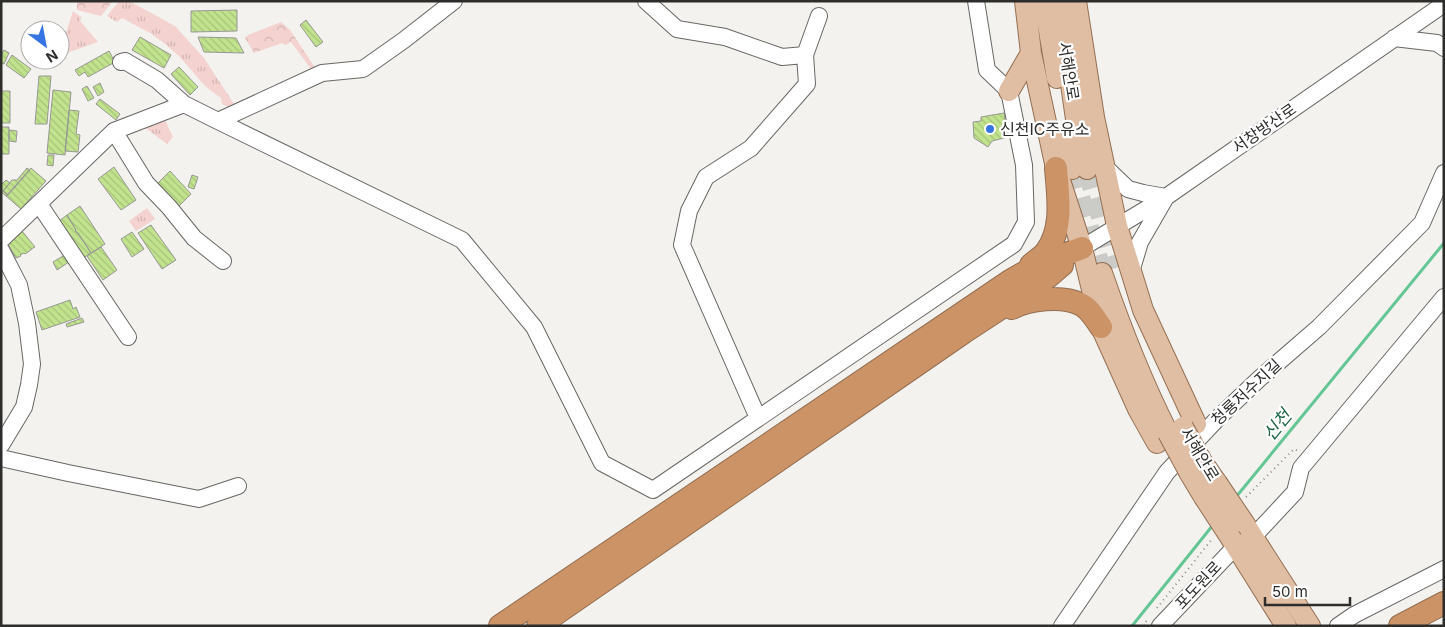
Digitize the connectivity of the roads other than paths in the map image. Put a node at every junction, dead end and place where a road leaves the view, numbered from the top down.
1 (454, 1) edge
2 (646, 1) edge
3 (976, 1) edge
4 (1024, 1) edge
5 (1044, 1) edge
6 (1059, 1) edge
7 (1076, 1) edge
8 (1444, 4) edge
9 (819, 16) dead end
10 (1394, 38) junction
11 (1444, 48) edge
12 (1031, 53) junction
13 (805, 55) junction
14 (121, 62) dead end
15 (1009, 91) junction
16 (184, 104) junction
17 (218, 121) junction
18 (114, 131) junction
19 (1080, 168) junction
20 (1444, 173) edge
21 (1166, 197) junction
22 (39, 204) junction
23 (1117, 226) junction
24 (1, 240) edge
25 (1082, 248) junction
26 (1, 250) edge
27 (223, 261) dead end
28 (1116, 271) junction
29 (1010, 281) junction
30 (1444, 297) edge
31 (1101, 327) junction
32 (964, 332) junction
33 (128, 337) dead end
34 (758, 418) junction
35 (1176, 432) junction
36 (1, 445) edge
37 (1, 458) edge
38 (1196, 465) junction
39 (238, 486) dead end
40 (1211, 486) junction
41 (1241, 533) junction
42 (1444, 569) edge
43 (1444, 603) edge
44 (500, 626) edge
45 (538, 626) edge
46 (1062, 626) edge
47 (1160, 626) edge
48 (1286, 626) edge
49 (1310, 626) edge
50 (1338, 626) edge
51 (1400, 626) edge

1 - 17 street
2 - 13 street
3 - 15 street
4 - 12 main road
5 - 19 main road, 서해안로
6 - 19 main road, 서해안로
7 - 19 main road
8 - 10 street, 서창방산로
9 - 13 street
10 - 11 street
10 - 21 street, 서창방산로
12 - 15 main road
12 - 19 main road
13 - 34 street
14 - 16 street
15 - 34 street
16 - 17 street
16 - 18 street
17 - 34 street
18 - 22 street
18 - 27 street
19 - 21 street
19 - 23 main road
19 - 25 main road
19 - 29 highway
20 - 46 street, 청룡저수지길
21 - 23 street, 서창방산로
21 - 28 street
22 - 24 street
22 - 33 street
23 - 25 street, 서창방산로
23 - 28 main road
25 - 29 highway
25 - 31 main road
25 - 32 highway
26 - 36 street
28 - 35 main road
28 - 35 main road, 서해안로
29 - 44 highway
30 - 41 street, 포도원로
31 - 32 highway
31 - 35 main road
32 - 45 highway
35 - 38 main road
35 - 38 main road, 서해안로, bridge
37 - 39 street
38 - 40 main road, 서해안로
40 - 41 main road, 서해안로, bridge
40 - 41 main road, bridge
41 - 47 street, 포도원로
41 - 48 main road, 서해안로
41 - 49 main road, 서해안로
42 - 50 street
43 - 51 highway

